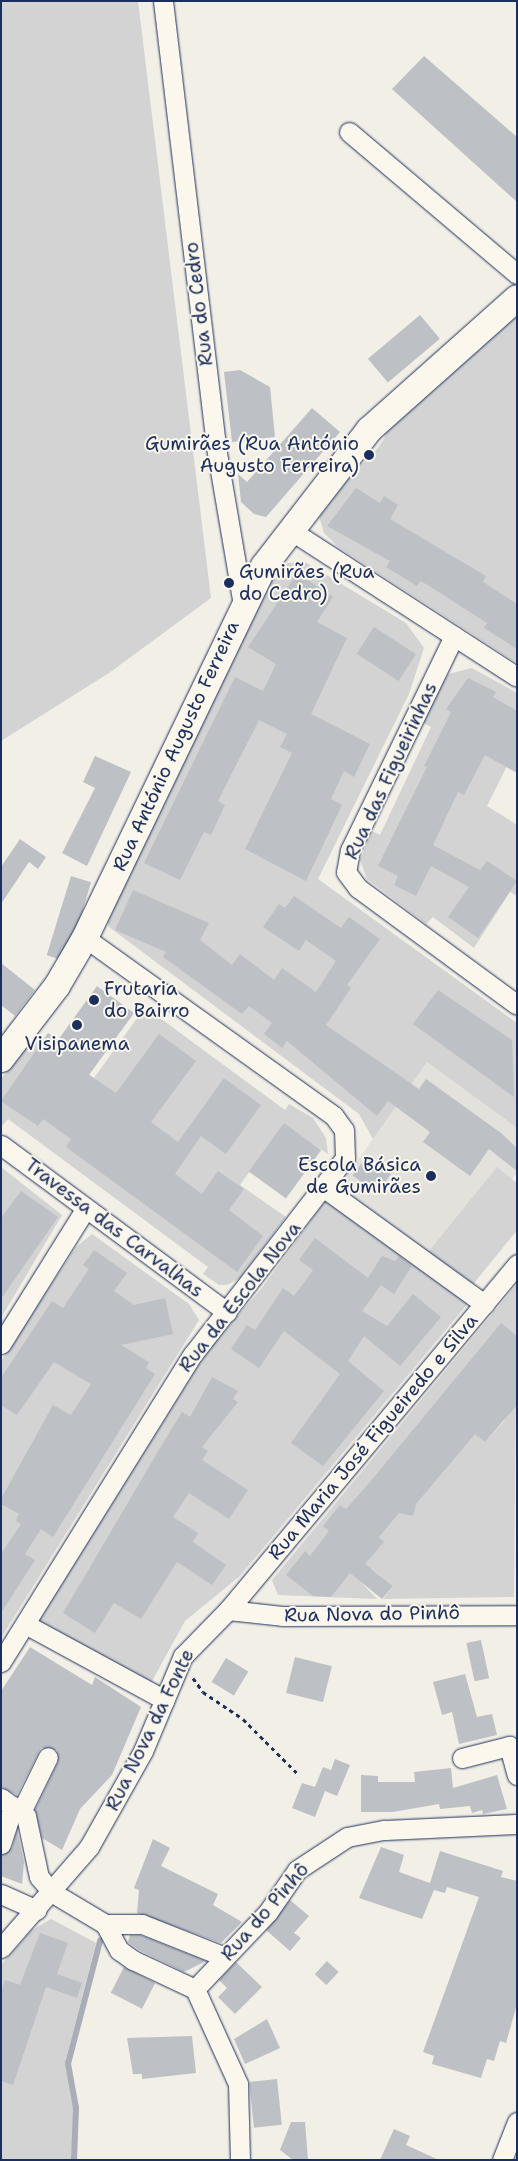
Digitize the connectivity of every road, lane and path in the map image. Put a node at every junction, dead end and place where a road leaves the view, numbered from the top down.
1 (163, 1) edge
2 (349, 132) dead end
3 (517, 274) edge
4 (517, 298) edge
5 (290, 530) junction
6 (243, 605) junction
7 (454, 636) junction
8 (517, 677) edge
9 (85, 938) junction
10 (517, 1005) edge
11 (1, 1059) edge
12 (1, 1144) edge
13 (324, 1188) junction
14 (86, 1208) junction
15 (517, 1264) edge
16 (484, 1304) junction
17 (227, 1312) junction
18 (1, 1344) edge
19 (228, 1610) junction
20 (517, 1615) edge
21 (25, 1624) junction
22 (181, 1659) junction
23 (1, 1662) edge
24 (165, 1700) junction
25 (48, 1757) dead end
26 (462, 1758) dead end
27 (297, 1773) dead end
28 (517, 1775) edge
29 (12, 1805) edge
30 (514, 1829) edge
31 (1, 1844) edge
32 (53, 1893) junction
33 (1, 1894) edge
34 (37, 1910) junction
35 (105, 1924) junction
36 (1, 1948) edge
37 (225, 1957) junction
38 (195, 1989) junction
39 (516, 2128) edge
40 (240, 2160) edge
41 (502, 2160) edge

1 - 6 street, Rua do Cedro
2 - 3 street
4 - 5 street, Rua António Augusto Ferreira
5 - 6 street, Rua António Augusto Ferreira
5 - 7 street
6 - 9 street, Rua António Augusto Ferreira
7 - 8 street
7 - 10 street, Rua das Figueirinhas
9 - 11 street, Rua António Augusto Ferreira
9 - 13 street, Rua da Escola Nova
12 - 14 street, Travessa das Carvalhas
13 - 16 street
13 - 17 street, Rua da Escola Nova
14 - 17 street, Travessa das Carvalhas
14 - 18 street
15 - 16 street, Rua Maria José Figueiredo e Silva
16 - 19 street, Rua Maria José Figueiredo e Silva
17 - 21 street, Rua da Escola Nova
19 - 20 street, Rua Nova do Pinhô
19 - 22 street, Rua Nova da Fonte
21 - 23 street, Rua da Escola Nova
21 - 24 street
22 - 24 street, Rua Nova da Fonte
22 - 27 path
24 - 32 street, Rua Nova da Fonte
25 - 29 street
26 - 28 street
29 - 31 street
29 - 32 street
30 - 37 street, Rua do Pinhô
32 - 34 street, Rua Nova da Fonte
32 - 35 street
33 - 34 street
34 - 36 street, Rua Nova da Fonte
35 - 37 street
35 - 38 street
37 - 38 street, Rua do Pinhô
38 - 40 street
39 - 41 street

